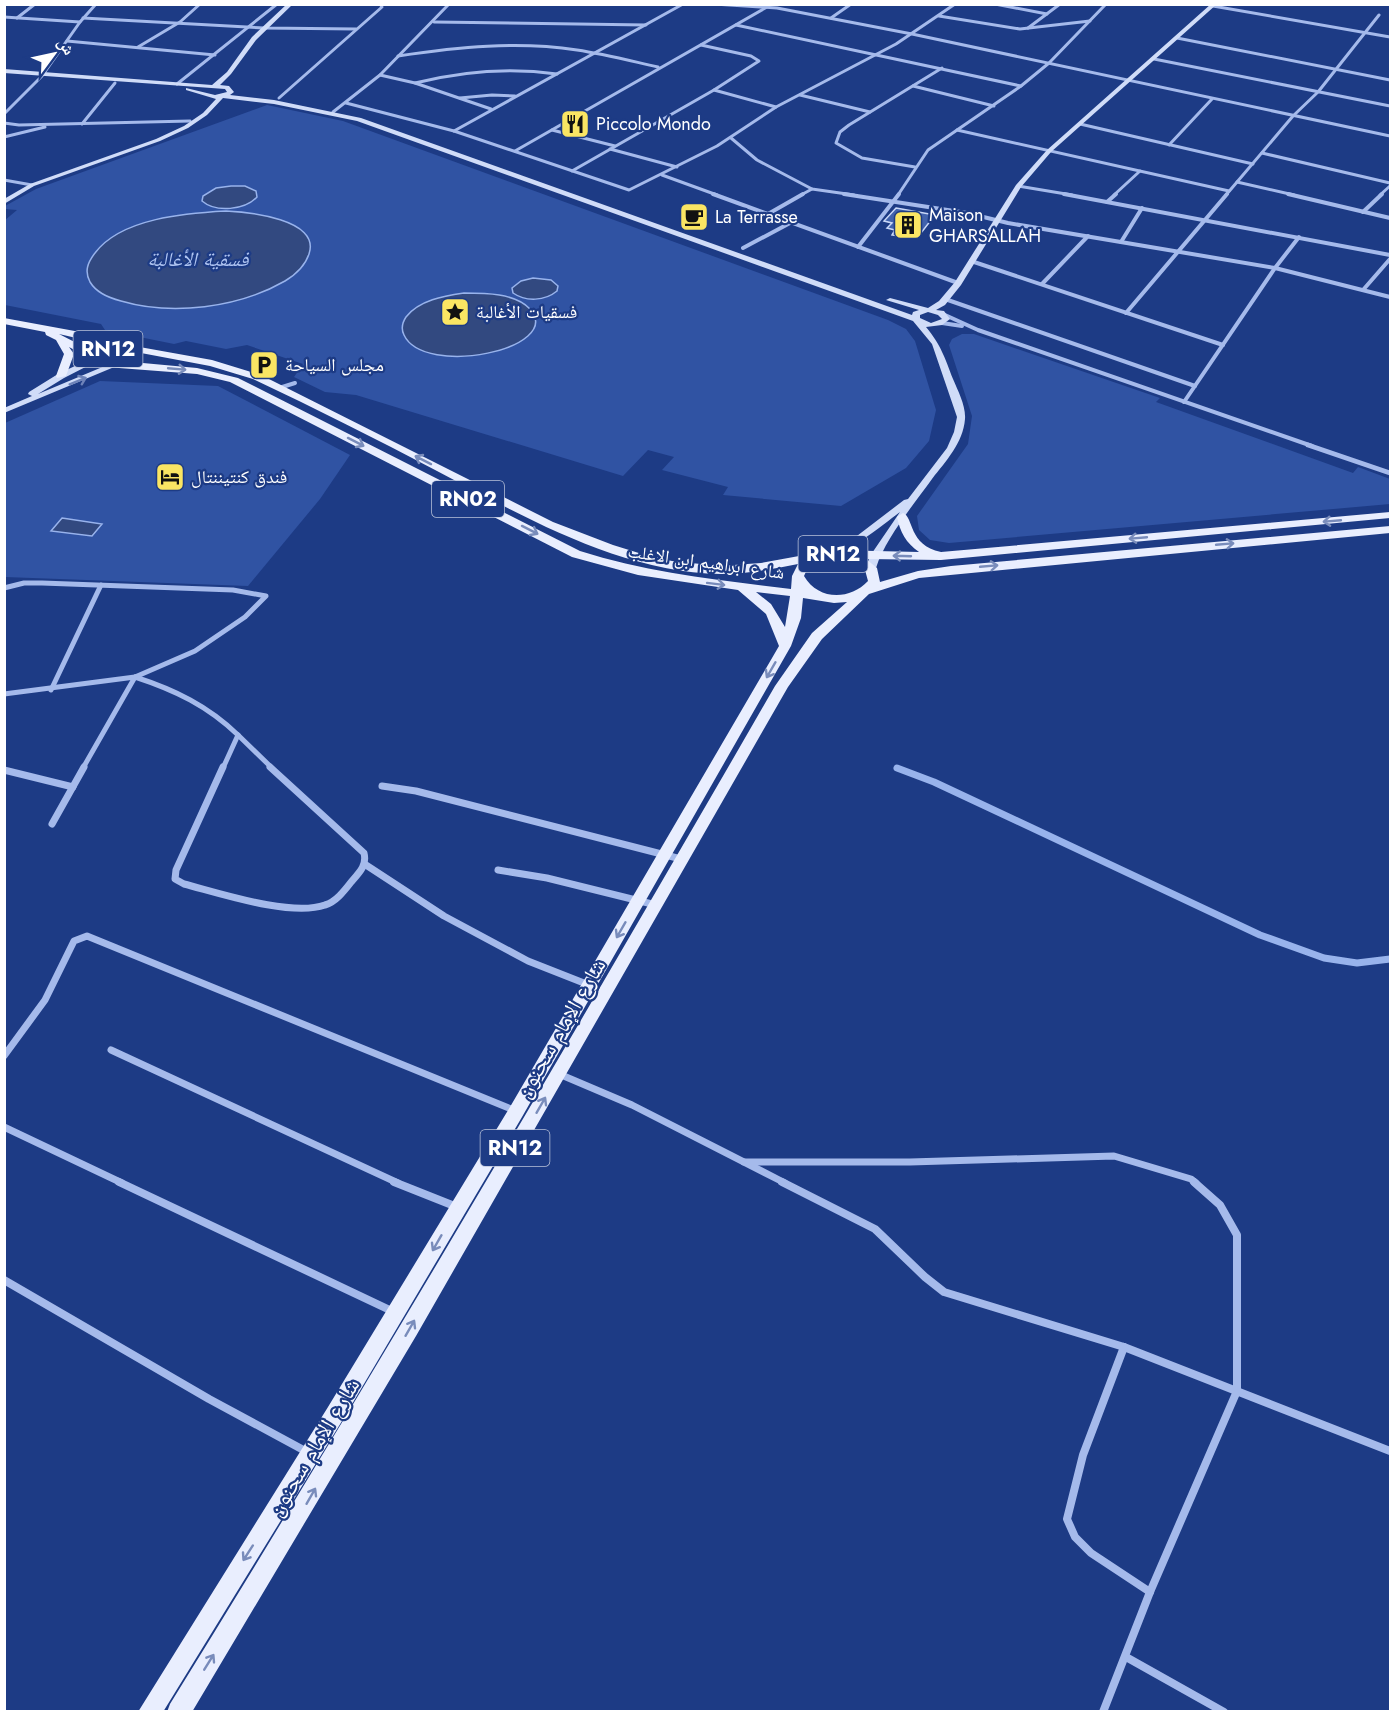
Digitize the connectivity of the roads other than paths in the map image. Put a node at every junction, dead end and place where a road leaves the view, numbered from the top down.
1 (35, 4) edge
2 (96, 4) edge
3 (200, 4) edge
4 (267, 4) edge
5 (311, 4) edge
6 (380, 4) edge
7 (449, 4) edge
8 (683, 4) edge
9 (714, 4) edge
10 (851, 4) edge
11 (956, 4) edge
12 (995, 4) edge
13 (1060, 4) edge
14 (1106, 4) edge
15 (277, 5) edge
16 (290, 5) edge
17 (1214, 5) edge
18 (769, 6) edge
19 (1047, 14) junction
20 (1379, 15) dead end
21 (939, 16) junction
22 (4, 17) edge
23 (17, 18) junction
24 (831, 18) junction
25 (82, 20) junction
26 (1091, 21) junction
27 (180, 22) junction
28 (434, 22) junction
29 (647, 25) junction
30 (736, 25) junction
31 (250, 26) junction
32 (264, 28) junction
33 (1028, 28) junction
34 (356, 29) junction
35 (1365, 33) junction
36 (912, 34) junction
37 (1177, 38) junction
38 (1390, 38) edge
39 (67, 41) junction
40 (700, 45) junction
41 (138, 47) junction
42 (595, 53) junction
43 (878, 54) junction
44 (215, 55) junction
45 (398, 56) junction
46 (1154, 59) junction
47 (1049, 63) junction
48 (658, 68) junction
49 (942, 68) junction
50 (1336, 69) junction
51 (4, 72) edge
52 (556, 74) junction
53 (41, 75) junction
54 (380, 75) junction
55 (227, 77) junction
56 (1129, 80) junction
57 (1390, 80) edge
58 (115, 82) junction
59 (415, 82) junction
60 (177, 84) junction
61 (913, 86) junction
62 (1021, 86) junction
63 (213, 87) junction
64 (230, 89) junction
65 (714, 90) junction
66 (1318, 92) junction
67 (203, 95) junction
68 (799, 95) junction
69 (222, 96) junction
70 (516, 96) junction
71 (279, 98) junction
72 (459, 98) junction
73 (1212, 99) junction
74 (994, 106) junction
75 (1390, 106) edge
76 (776, 107) junction
77 (340, 108) junction
78 (491, 110) junction
79 (870, 112) junction
80 (4, 114) edge
81 (1293, 116) junction
82 (190, 120) junction
83 (4, 123) edge
84 (82, 123) junction
85 (53, 124) junction
86 (1080, 124) junction
87 (552, 130) junction
88 (957, 130) junction
89 (454, 131) junction
90 (1390, 136) edge
91 (4, 137) edge
92 (731, 138) junction
93 (1169, 145) junction
94 (615, 146) junction
95 (610, 149) junction
96 (515, 151) junction
97 (1049, 151) junction
98 (1262, 153) junction
99 (1253, 164) junction
100 (677, 167) junction
101 (915, 167) junction
102 (572, 171) junction
103 (1140, 171) junction
104 (662, 175) junction
105 (4, 180) edge
106 (1237, 182) junction
107 (28, 183) junction
108 (1390, 184) edge
109 (1018, 186) junction
110 (812, 189) junction
111 (1229, 191) junction
112 (4, 193) edge
113 (4, 202) edge
114 (1107, 202) junction
115 (893, 203) junction
116 (1142, 208) junction
117 (1363, 212) junction
118 (768, 214) junction
119 (1390, 218) edge
120 (1206, 219) junction
121 (997, 221) junction
122 (790, 223) junction
123 (1088, 236) junction
124 (1299, 237) junction
125 (1121, 242) junction
126 (858, 247) junction
127 (743, 248) junction
128 (1178, 252) junction
129 (1390, 257) edge
130 (971, 261) junction
131 (1275, 268) junction
132 (958, 283) junction
133 (1042, 284) junction
134 (853, 287) dead end
135 (1363, 290) junction
136 (1390, 297) edge
137 (886, 299) dead end
138 (943, 301) junction
139 (928, 310) junction
140 (1126, 313) junction
141 (942, 319) junction
142 (917, 320) junction
143 (4, 321) edge
144 (41, 329) junction
145 (978, 330) junction
146 (58, 339) junction
147 (936, 344) junction
148 (1223, 345) junction
149 (128, 348) junction
150 (97, 358) junction
151 (117, 364) junction
152 (61, 376) junction
153 (295, 383) dead end
154 (1195, 386) junction
155 (279, 388) junction
156 (1184, 402) junction
157 (4, 410) edge
158 (1390, 473) edge
159 (915, 496) junction
160 (1390, 515) edge
161 (903, 517) junction
162 (1390, 529) edge
163 (844, 555) junction
164 (817, 556) junction
165 (875, 556) junction
166 (941, 556) junction
167 (871, 568) junction
168 (798, 584) junction
169 (101, 585) junction
170 (739, 587) junction
171 (4, 588) edge
172 (866, 592) junction
173 (785, 646) junction
174 (135, 677) junction
175 (51, 690) junction
176 (4, 694) edge
177 (238, 735) junction
178 (4, 770) edge
179 (382, 786) dead end
180 (73, 787) junction
181 (52, 824) dead end
182 (674, 857) junction
183 (366, 865) junction
184 (498, 870) dead end
185 (638, 901) junction
186 (656, 905) junction
187 (589, 985) junction
188 (111, 1050) dead end
189 (4, 1056) edge
190 (559, 1074) junction
191 (516, 1112) junction
192 (4, 1127) edge
193 (744, 1162) junction
194 (458, 1207) junction
195 (4, 1280) edge
196 (396, 1313) junction
197 (1124, 1347) junction
198 (1237, 1391) junction
199 (1390, 1450) edge
200 (310, 1454) junction
201 (1150, 1592) junction
202 (1126, 1657) junction
203 (149, 1712) edge
204 (178, 1712) edge
205 (1103, 1712) edge
206 (1224, 1712) edge

1 - 23 street
2 - 25 street
3 - 27 street
4 - 15 street
5 - 16 street
6 - 34 street
7 - 28 street
8 - 29 street
9 - 18 street
10 - 24 street
11 - 21 street
12 - 19 street
13 - 19 street
14 - 26 street
15 - 16 street
15 - 31 street
16 - 32 street
17 - 35 street
17 - 37 street
18 - 24 street
18 - 30 street
19 - 33 street
20 - 35 street
21 - 33 street
21 - 36 street
22 - 23 street
23 - 25 street
24 - 36 street
25 - 27 street
25 - 39 street
26 - 33 street
26 - 47 street
27 - 31 street
27 - 41 street
28 - 29 street
28 - 45 street
29 - 42 street
30 - 40 street
30 - 43 street
31 - 32 street
31 - 44 street
32 - 34 street
32 - 55 street
34 - 71 street
35 - 38 street
35 - 50 street
36 - 43 street
36 - 47 street
37 - 46 street
37 - 50 street
39 - 41 street
39 - 53 street
40 - 48 street
40 - 65 street
41 - 44 street
42 - 45 street
42 - 48 street
42 - 52 street
43 - 49 street
43 - 68 street
44 - 60 street
45 - 54 street
46 - 56 street
46 - 66 street
47 - 56 street
47 - 62 street
48 - 87 street
49 - 61 street
49 - 62 street
50 - 57 street
50 - 66 street
51 - 53 street
52 - 59 street
52 - 70 street
53 - 58 street
53 - 60 street
53 - 80 street
54 - 59 street
54 - 77 street
55 - 63 street
55 - 64 street
56 - 73 street
56 - 86 street
58 - 67 street
58 - 84 street
59 - 72 street
60 - 63 street
61 - 74 street
61 - 79 street
62 - 74 street
63 - 64 street
63 - 67 street
64 - 69 street
64 - 71 street
65 - 76 street
65 - 94 street
66 - 75 street
66 - 81 street
67 - 69 street
67 - 82 street
68 - 76 street
68 - 79 street
69 - 77 street
69 - 107 street
70 - 72 street
70 - 78 street
71 - 77 street
72 - 78 street
73 - 81 street
73 - 93 street
74 - 88 street
76 - 92 street
77 - 89 street
77 - 127 street
77 - 142 street
78 - 89 street
79 - 101 street
81 - 90 street
81 - 98 street
82 - 84 street
82 - 107 street
83 - 85 street
84 - 85 street
85 - 91 street
86 - 93 street
86 - 97 street
87 - 94 street
87 - 96 street
88 - 97 street
88 - 101 street
89 - 96 street
92 - 100 street
92 - 110 street
93 - 99 street
94 - 95 street
95 - 100 street
95 - 102 street
96 - 102 street
97 - 103 street
97 - 109 street
98 - 99 street
98 - 108 street
99 - 106 street
100 - 104 street
101 - 115 street
102 - 104 street
103 - 111 street
103 - 114 street
104 - 118 street
105 - 107 street
106 - 111 street
106 - 117 street
107 - 112 street
107 - 113 street
108 - 117 street
109 - 114 street
109 - 121 street
110 - 115 street
110 - 118 street
111 - 120 street
114 - 116 street
115 - 121 street
115 - 126 street
116 - 120 street
116 - 125 street
117 - 119 street
118 - 122 street
120 - 124 street
120 - 128 street
121 - 123 street
121 - 130 street
122 - 126 street
122 - 127 street
123 - 125 street
123 - 133 street
124 - 129 street
124 - 131 street
125 - 128 street
126 - 132 street
127 - 134 street
128 - 131 street
128 - 140 street
129 - 135 street
130 - 132 street
130 - 133 street
131 - 135 street
131 - 148 street
132 - 138 street
133 - 140 street
135 - 136 street
137 - 139 street
138 - 139 street
138 - 141 street
138 - 154 street
139 - 141 street
139 - 142 street
140 - 148 street
141 - 142 street
141 - 145 street
141 - 145 street
141 - 147 street
142 - 147 street
143 - 144 main road
144 - 146 main road, RN12
144 - 149 main road, RN12
145 - 156 street
146 - 150 main road, RN12
146 - 152 main road
147 - 159 street
148 - 154 street
149 - 150 main road, RN12
149 - 151 main road, RN12
149 - 155 main road, شارع ابراهيم ابن الاغلب / RN02
150 - 151 main road, RN12
150 - 152 street
157 -> 151 street
151 -> 170 main road, شارع ابراهيم ابن الاغلب / RN02
152 - 157 street
153 - 155 street
154 - 156 street
164 -> 155 main road, شارع ابراهيم ابن الاغلب / RN02
156 - 158 street
159 - 161 street
159 - 164 street
160 -> 166 main road
161 - 165 street
161 - 166 main road
172 -> 162 main road
163 - 164 main road, RN12
163 - 165 main road
163 - 167 main road, RN12
164 - 168 main road, RN12
166 -> 165 main road
165 - 167 street
167 - 172 main road, RN12
168 - 170 main road, شارع ابراهيم ابن الاغلب / RN02
168 - 172 main road, RN12
168 - 173 main road, شارع الإمام سحنون / RN12
169 - 171 street
169 - 174 street
169 - 175 street
170 - 173 main road
172 - 182 main road, شارع الإمام سحنون / RN12
173 -> 182 main road, شارع الإمام سحنون / RN12
174 - 175 street
174 - 177 street
174 - 180 street
175 - 176 street
177 - 183 street
177 - 183 street
178 - 180 street
179 - 182 street
180 - 181 street
182 - 185 main road, شارع الإمام سحنون / RN12
182 - 186 main road, شارع الإمام سحنون / RN12
183 - 187 street
184 - 185 street
185 - 186 street
185 -> 187 main road, شارع الإمام سحنون / RN12
186 - 190 main road, شارع الإمام سحنون / RN12
187 - 191 main road, شارع الإمام سحنون / RN12
188 - 194 street
189 - 191 street
190 - 193 street
204 -> 190 main road, شارع الإمام سحنون / RN12
191 - 194 main road, شارع الإمام سحنون / RN12
192 - 196 street
193 - 197 street
193 - 198 street
194 -> 196 main road, شارع الإمام سحنون / RN12
195 - 200 street
196 - 200 main road, شارع الإمام سحنون / RN12
197 - 198 street
197 - 201 street
198 - 199 street
198 - 201 street
200 -> 203 main road, شارع الإمام سحنون / RN12
201 - 202 street
202 - 205 street
202 - 206 street

